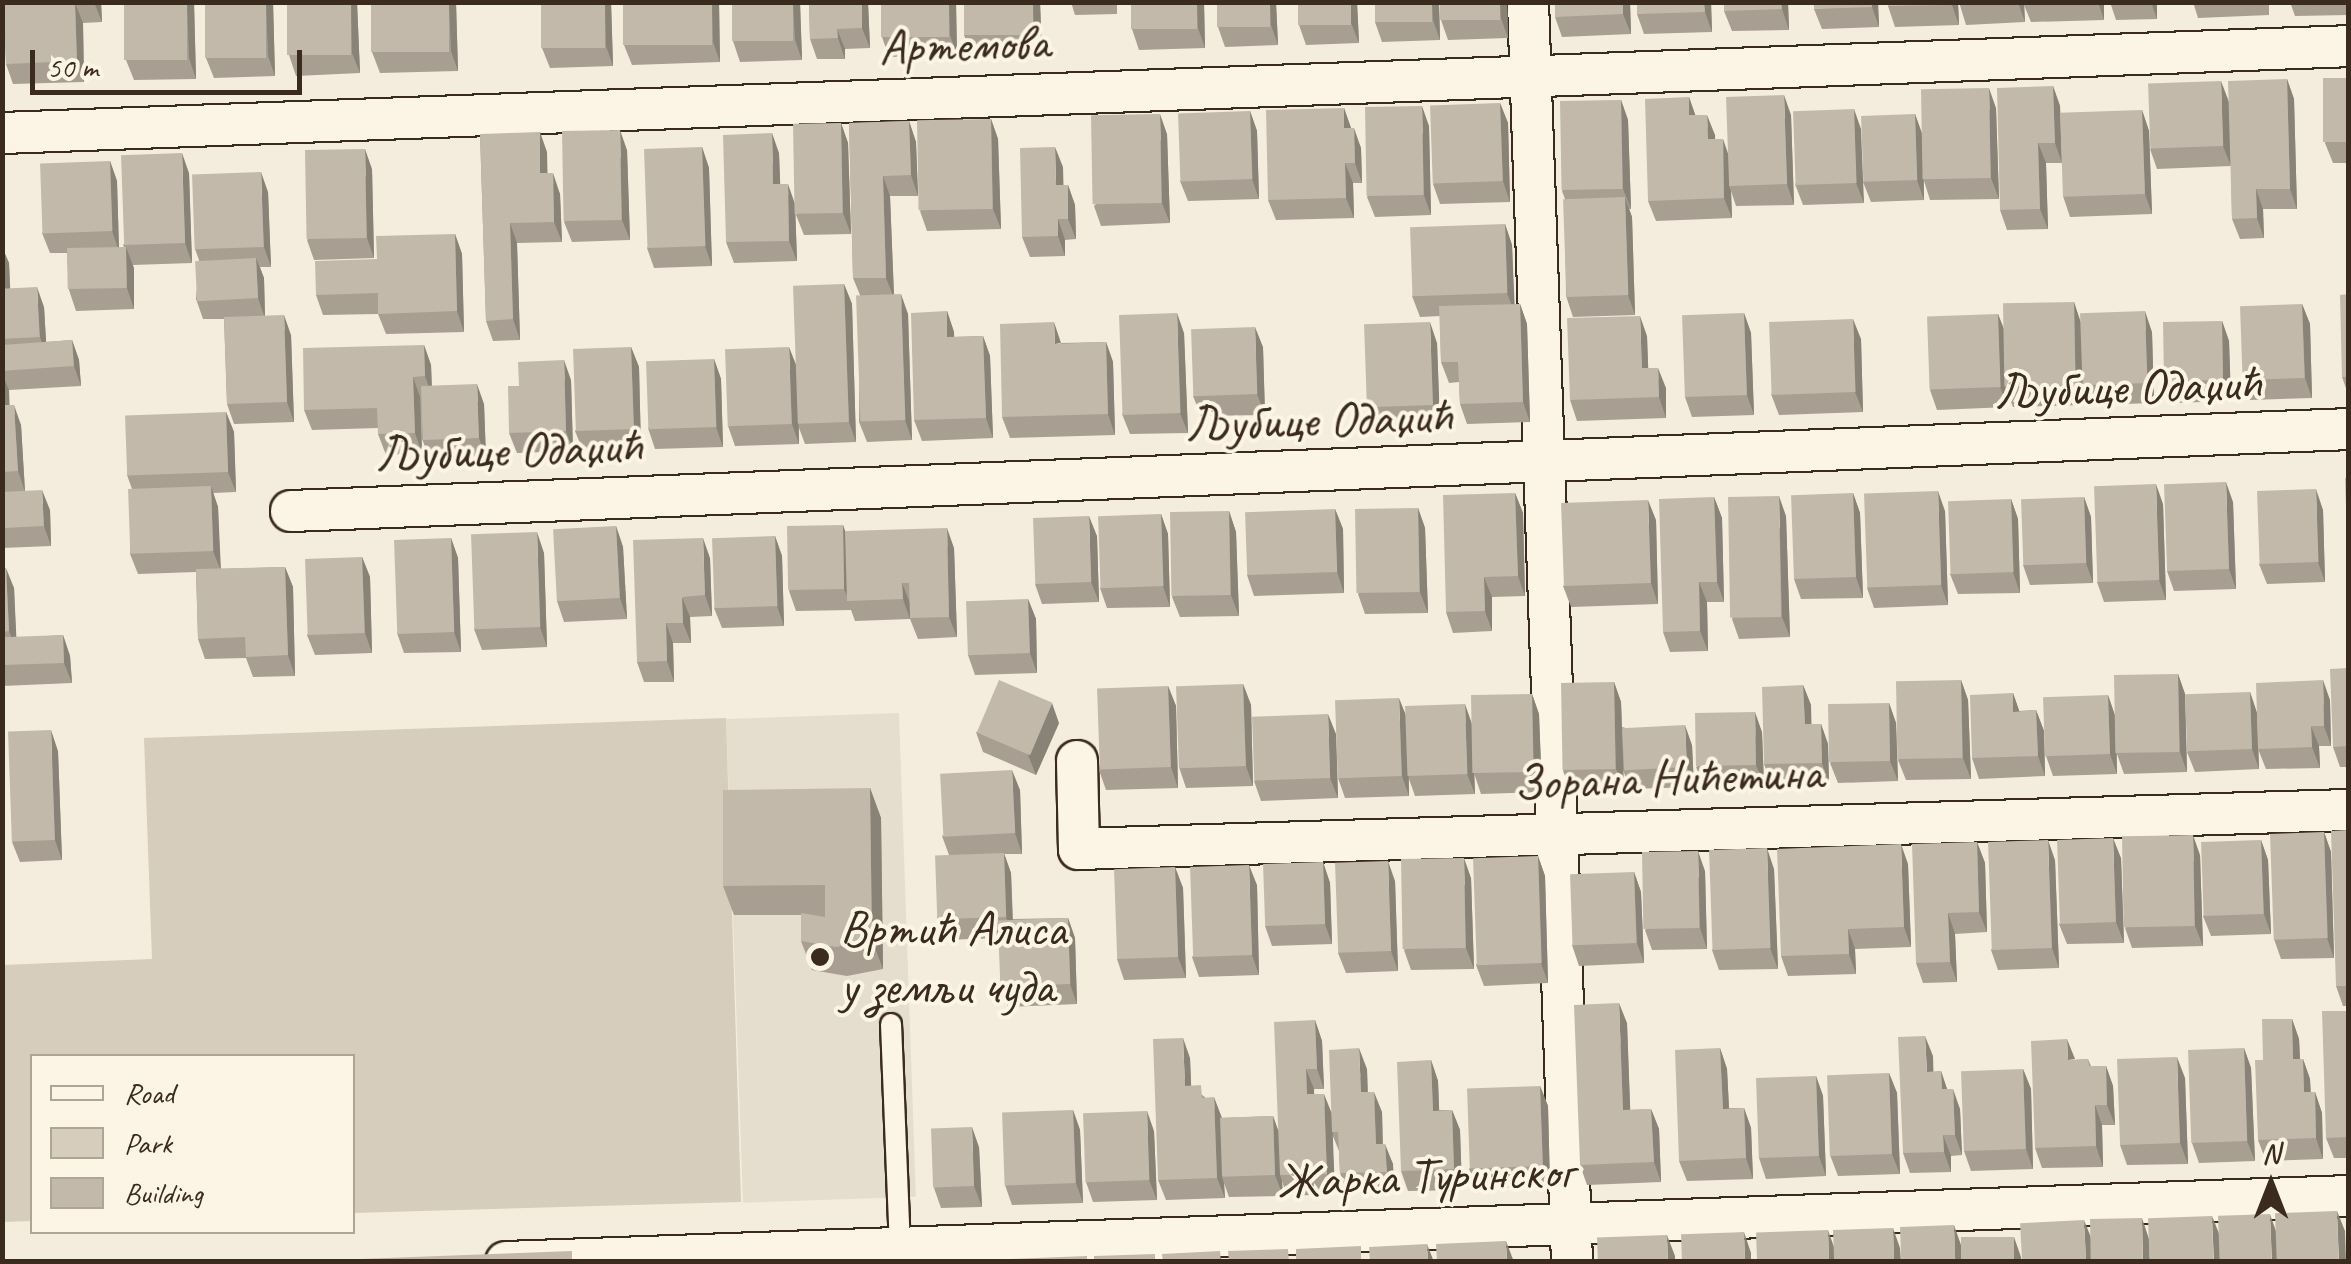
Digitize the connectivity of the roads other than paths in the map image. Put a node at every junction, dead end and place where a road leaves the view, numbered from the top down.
1 (1528, 2) edge
2 (2348, 46) edge
3 (1530, 77) junction
4 (2, 133) edge
5 (2348, 430) edge
6 (1548, 464) junction
7 (291, 511) dead end
8 (1076, 761) dead end
9 (2348, 810) edge
10 (1559, 834) junction
11 (892, 1024) dead end
12 (2348, 1196) edge
13 (1572, 1242) edge
14 (900, 1248) junction
15 (602, 1260) edge
16 (506, 1262) edge

1 - 3 street
2 - 3 street, Артемова
3 - 4 street, Артемова
3 - 6 street
5 - 6 street, Љубице Одаџић
6 - 7 street, Љубице Одаџић
6 - 10 street
8 - 10 street, Зорана Нићетина
9 - 10 street, Зорана Нићетина
10 - 13 street
11 - 14 lane
12 - 13 street, Жарка Туринског
13 - 14 street, Жарка Туринског
14 - 15 street, Жарка Туринског
15 - 16 street, Жарка Туринског

